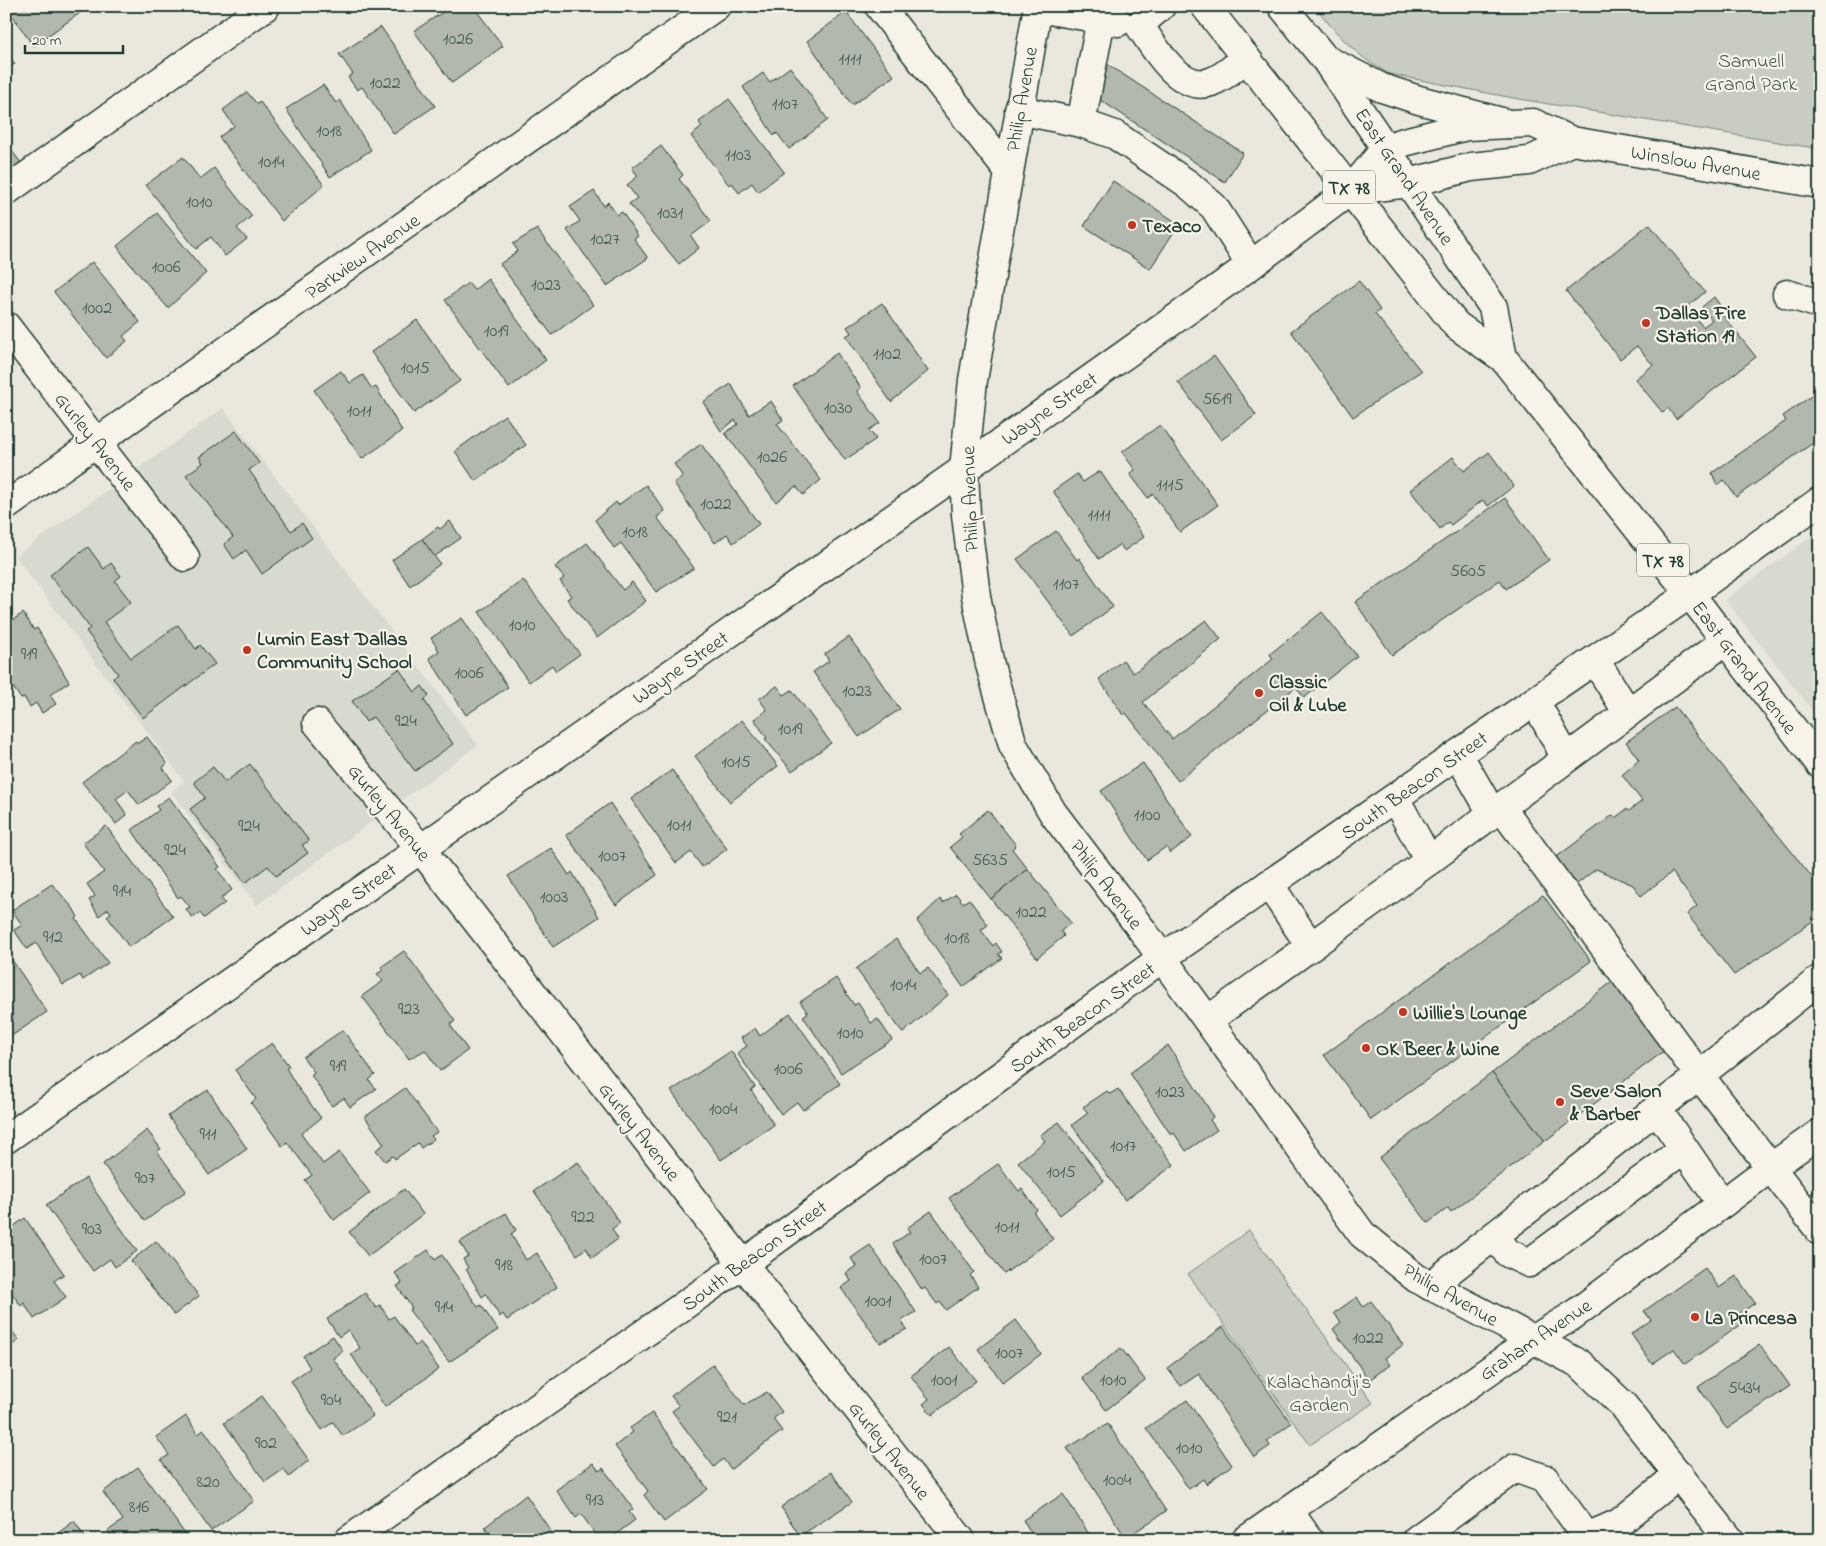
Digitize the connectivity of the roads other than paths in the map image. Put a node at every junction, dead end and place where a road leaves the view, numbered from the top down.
1 (266, 6) edge
2 (716, 6) edge
3 (879, 6) edge
4 (1160, 6) edge
5 (1205, 6) edge
6 (1282, 6) edge
7 (1038, 7) edge
8 (1101, 19) junction
9 (1139, 25) junction
10 (1246, 58) junction
11 (1325, 59) junction
12 (1019, 110) junction
13 (1081, 123) junction
14 (1509, 124) junction
15 (1572, 141) junction
16 (1386, 148) junction
17 (1008, 171) junction
18 (1409, 182) junction
19 (1820, 184) edge
20 (1351, 190) junction
21 (6, 192) edge
22 (1251, 265) junction
23 (1787, 294) dead end
24 (1820, 304) edge
25 (6, 326) edge
26 (1502, 358) junction
27 (98, 442) junction
28 (964, 469) junction
29 (1820, 501) edge
30 (6, 506) edge
31 (185, 557) dead end
32 (1690, 594) junction
33 (1725, 641) junction
34 (1595, 660) junction
35 (1535, 701) junction
36 (1628, 713) junction
37 (317, 723) dead end
38 (1458, 754) junction
39 (1566, 758) junction
40 (1819, 761) edge
41 (1395, 798) junction
42 (1497, 810) junction
43 (420, 848) junction
44 (1429, 861) junction
45 (1269, 884) junction
46 (1310, 947) junction
47 (1162, 958) junction
48 (1820, 979) edge
49 (1208, 1020) junction
50 (1699, 1075) junction
51 (1656, 1109) junction
52 (1820, 1133) edge
53 (6, 1139) edge
54 (1684, 1150) junction
55 (1770, 1168) junction
56 (1722, 1204) junction
57 (1820, 1231) edge
58 (1494, 1236) junction
59 (743, 1264) junction
60 (1430, 1286) junction
61 (1533, 1340) junction
62 (1679, 1474) junction
63 (1289, 1511) junction
64 (1585, 1538) edge
65 (349, 1540) edge
66 (961, 1540) edge
67 (1246, 1540) edge
68 (1309, 1540) edge
69 (1416, 1540) edge
70 (1730, 1540) edge

1 - 21 street
2 - 27 street, Parkview Avenue
3 - 17 street
4 - 9 street
5 - 10 street, East Grand Avenue / TX 78
6 - 11 street, East Grand Avenue / TX 78
7 - 8 street
7 - 12 street, Philip Avenue
8 - 9 street
8 - 13 street
9 - 10 street
10 - 20 street, East Grand Avenue / TX 78
11 - 14 street
11 - 16 street, East Grand Avenue / TX 78
12 - 13 street
12 - 17 street, Philip Avenue
13 - 22 street
14 - 15 street, Winslow Avenue
14 - 16 street, Winslow Avenue
15 - 18 street
15 - 19 street, Winslow Avenue
16 - 18 street, East Grand Avenue / TX 78
16 - 20 street
17 - 28 street, Philip Avenue
18 - 20 street
18 - 26 street, East Grand Avenue / TX 78
20 - 22 street, Wayne Street
20 - 26 street, East Grand Avenue / TX 78
22 - 28 street, Wayne Street
23 - 24 street
25 - 27 street, Gurley Avenue
26 - 32 street, East Grand Avenue / TX 78
27 - 30 street, Parkview Avenue
27 - 31 street, Gurley Avenue
28 - 43 street, Wayne Street
28 - 47 street, Philip Avenue
29 - 32 street, South Beacon Street
32 - 33 street, East Grand Avenue / TX 78
32 - 34 street, South Beacon Street
33 - 36 street
33 - 40 street, East Grand Avenue / TX 78
34 - 35 street, South Beacon Street
34 - 36 street
35 - 38 street, South Beacon Street
35 - 39 street
36 - 39 street
37 - 43 street, Gurley Avenue
38 - 41 street, South Beacon Street
38 - 42 street
39 - 42 street
41 - 44 street
41 - 45 street, South Beacon Street
42 - 44 street
42 - 50 street
43 - 53 street, Wayne Street
43 - 59 street, Gurley Avenue
44 - 46 street
45 - 46 street
45 - 47 street, South Beacon Street
46 - 49 street
47 - 49 street, Philip Avenue
47 - 59 street, South Beacon Street
48 - 50 street
49 - 60 street, Philip Avenue
50 - 51 street
50 - 55 street
51 - 54 street
51 - 58 street
52 - 55 street, Graham Avenue
54 - 56 street
54 - 58 street
55 - 56 street, Graham Avenue
55 - 57 street
56 - 61 street, Graham Avenue
58 - 60 street
59 - 65 street, South Beacon Street
59 - 66 street, Gurley Avenue
60 - 61 street, Philip Avenue
61 - 62 street, Philip Avenue
61 - 63 street, Graham Avenue
62 - 64 street
62 - 70 street, Philip Avenue
63 - 67 street, Graham Avenue
63 - 68 street
64 - 69 street

